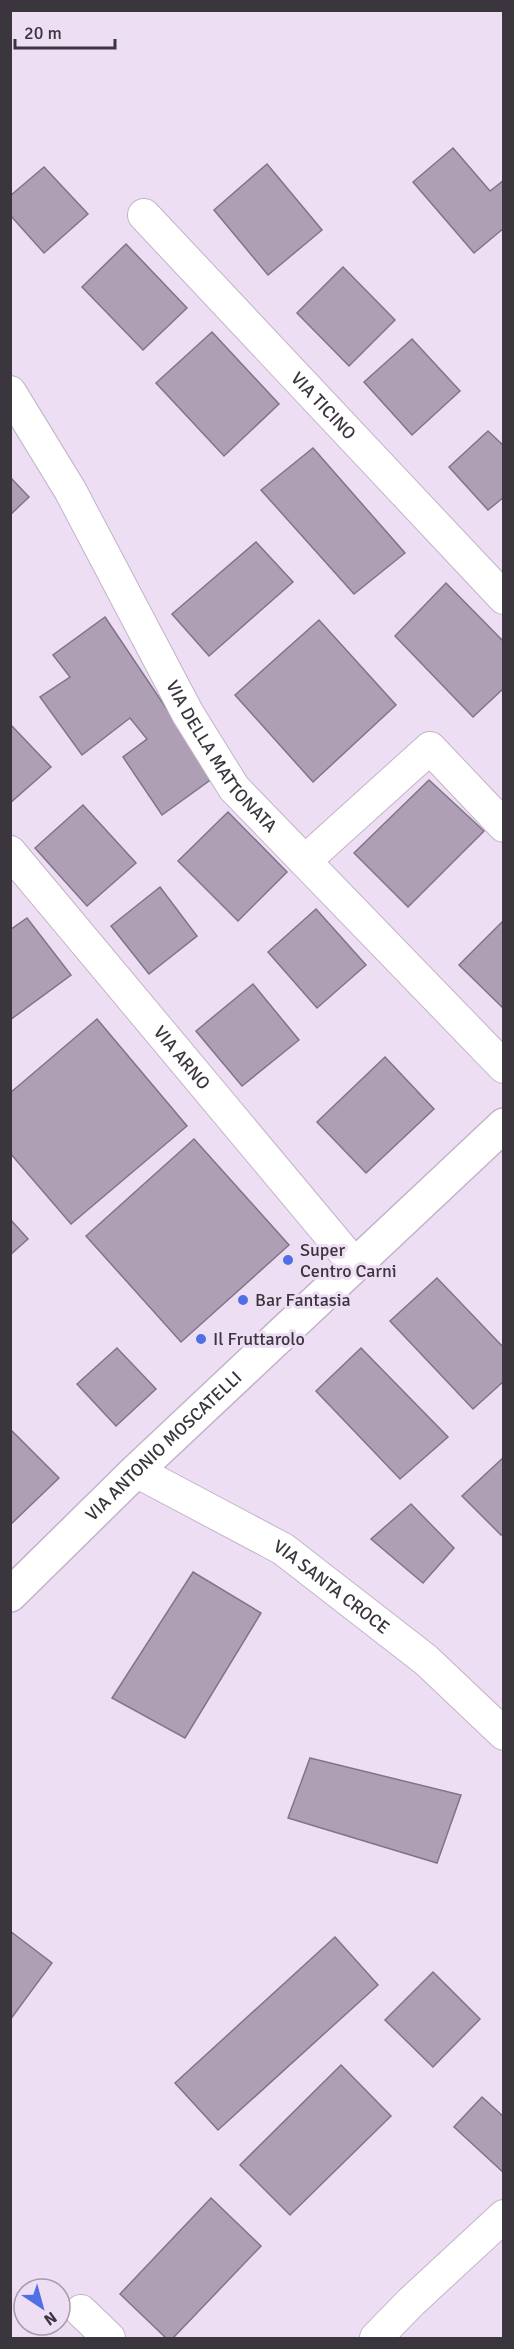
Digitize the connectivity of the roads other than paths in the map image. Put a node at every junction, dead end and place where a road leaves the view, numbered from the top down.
1 (144, 215) dead end
2 (10, 392) edge
3 (504, 598) edge
4 (504, 826) edge
5 (10, 852) edge
6 (305, 861) junction
7 (504, 1067) edge
8 (504, 1125) edge
9 (355, 1265) junction
10 (136, 1471) junction
11 (10, 1596) edge
12 (504, 1734) edge
13 (504, 2216) edge
14 (81, 2311) dead end
15 (109, 2338) edge
16 (376, 2338) edge

1 - 3 street, VIA TICINO
2 - 6 street, VIA DELLA MATTONATA
4 - 6 street
5 - 9 street, VIA ARNO
6 - 7 street, VIA DELLA MATTONATA
8 - 9 street, VIA ANTONIO MOSCATELLI
9 - 10 street, VIA ANTONIO MOSCATELLI
10 - 11 street, VIA ANTONIO MOSCATELLI
10 - 12 street, VIA SANTA CROCE
13 - 16 street
14 - 15 street

